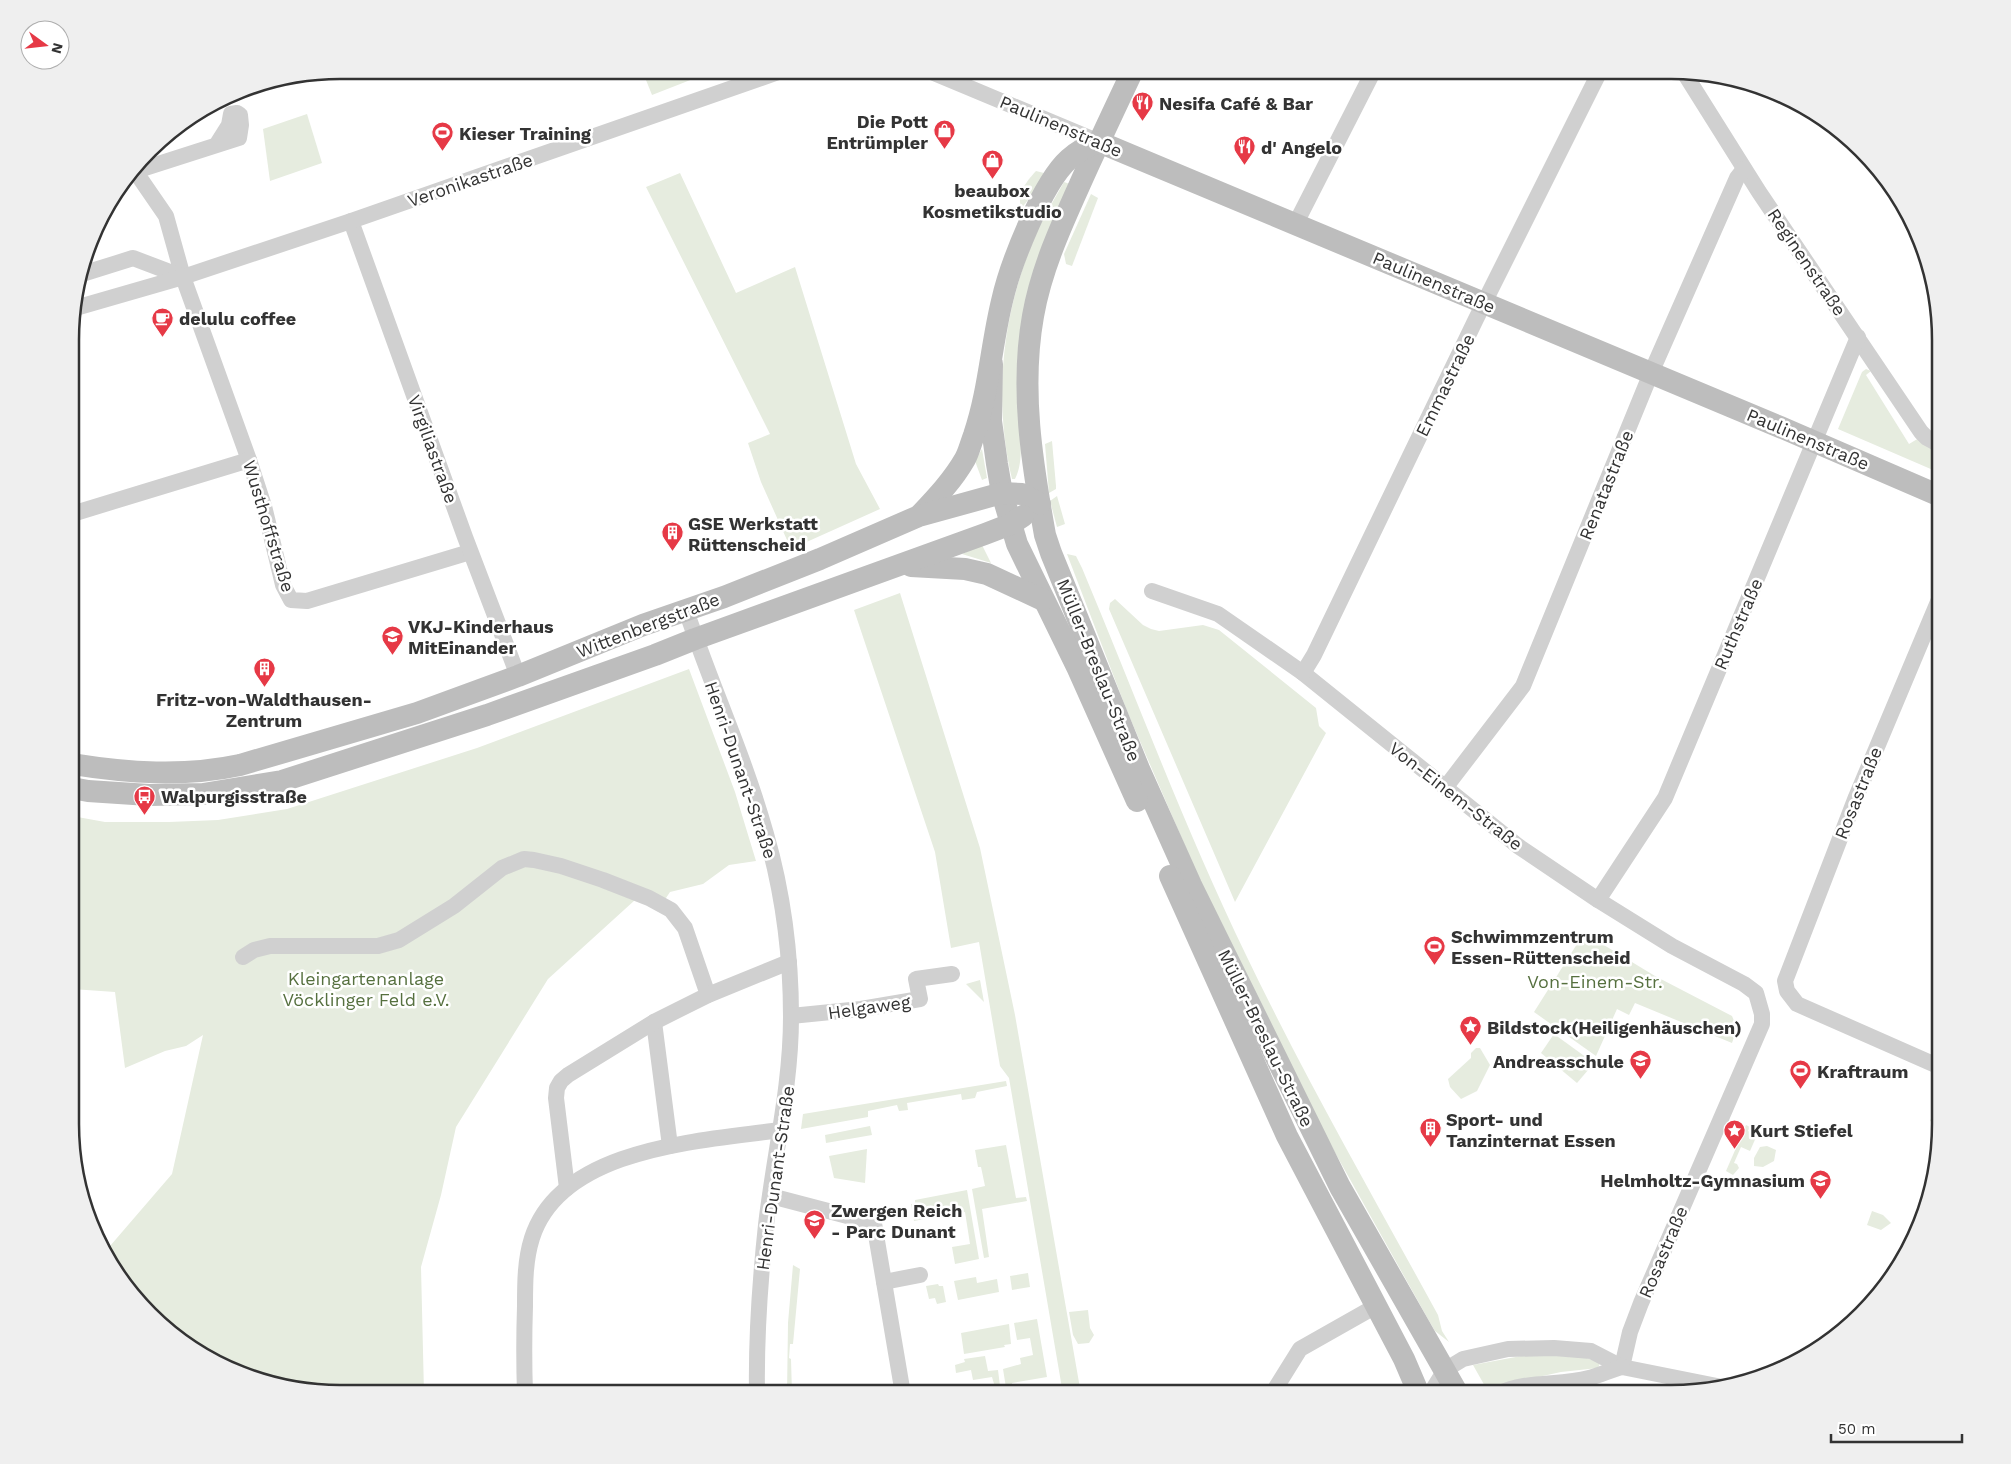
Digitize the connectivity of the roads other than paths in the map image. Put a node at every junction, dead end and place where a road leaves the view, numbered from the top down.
1 (758, 79) edge
2 (948, 79) edge
3 (1129, 79) edge
4 (1369, 79) edge
5 (1596, 79) edge
6 (1689, 79) edge
7 (1098, 142) junction
8 (217, 144) dead end
9 (144, 168) edge
10 (1744, 168) junction
11 (138, 175) edge
12 (351, 221) junction
13 (1296, 223) junction
14 (88, 272) edge
15 (183, 277) junction
16 (1486, 303) junction
17 (81, 306) edge
18 (1858, 337) junction
19 (992, 364) junction
20 (1652, 373) junction
21 (1932, 440) edge
22 (1815, 442) junction
23 (249, 460) junction
24 (1002, 493) junction
25 (1932, 493) edge
26 (1040, 504) junction
27 (79, 512) edge
28 (919, 516) junction
29 (1011, 524) junction
30 (470, 552) junction
31 (902, 565) junction
32 (1152, 591) dead end
33 (1043, 600) junction
34 (686, 610) junction
35 (1932, 616) edge
36 (695, 639) junction
37 (1303, 673) junction
38 (518, 676) junction
39 (79, 765) edge
40 (1445, 788) junction
41 (79, 789) edge
42 (1598, 900) junction
43 (243, 957) dead end
44 (789, 962) junction
45 (952, 974) dead end
46 (708, 995) junction
47 (1759, 1002) joint
48 (791, 1016) junction
49 (654, 1022) junction
50 (1932, 1063) edge
51 (780, 1130) junction
52 (670, 1146) junction
53 (567, 1188) junction
54 (770, 1196) junction
55 (920, 1275) dead end
56 (884, 1282) junction
57 (1376, 1306) junction
58 (1622, 1367) junction
59 (1445, 1370) junction
60 (1703, 1383) edge
61 (525, 1385) edge
62 (757, 1385) edge
63 (902, 1385) edge
64 (1278, 1385) edge
65 (1415, 1385) edge
66 (1436, 1385) edge
67 (1453, 1385) edge
68 (1530, 1385) edge

1 - 12 street, Veronikastraße
2 - 7 street, Paulinenstraße
3 - 7 main road
4 - 13 street
5 - 16 street, Emmastraße
6 - 10 street, Reginenstraße
7 - 13 main road, Paulinenstraße
7 - 19 main road, Müller-Breslau-Straße
7 - 26 main road, Müller-Breslau-Straße
8 - 9 street
10 - 18 street, Reginenstraße
10 - 20 street, Renatastraße
11 - 15 street, Wusthoffstraße
12 - 15 street, Veronikastraße
12 - 30 street, Virgiliastraße
13 - 16 main road, Paulinenstraße
14 - 15 street
15 - 17 street, Veronikastraße
15 - 23 street, Wusthoffstraße
16 - 20 main road, Paulinenstraße
16 - 37 street, Emmastraße
18 - 21 street, Reginenstraße
18 - 22 street, Ruthstraße
19 - 24 main road, Müller-Breslau-Straße
19 - 28 main road, Müller-Breslau-Straße
20 - 22 main road, Paulinenstraße
20 - 40 street, Renatastraße
22 - 25 main road, Paulinenstraße
22 - 42 street, Ruthstraße
23 - 27 street
23 - 30 street, Wusthoffstraße
24 - 26 main road, Wittenbergstraße
24 - 28 main road, Wittenbergstraße
24 - 29 main road, Müller-Breslau-Straße
26 - 29 main road, Wittenbergstraße
26 - 59 main road, Müller-Breslau-Straße
28 - 34 main road, Wittenbergstraße
29 - 31 main road, Wittenbergstraße
29 - 33 main road, Müller-Breslau-Straße
30 - 38 street, Virgiliastraße
31 - 33 main road, Wittenbergstraße
31 - 36 main road, Wittenbergstraße
32 - 37 street, Von-Einem-Straße
33 - 57 main road, Müller-Breslau-Straße
34 - 36 street, Henri-Dunant-Straße
34 - 38 main road, Wittenbergstraße
35 - 50 street, Rosastraße
36 - 41 main road, Wittenbergstraße
36 - 44 street, Henri-Dunant-Straße
37 - 40 street, Von-Einem-Straße
38 - 39 main road, Wittenbergstraße
40 - 42 street, Von-Einem-Straße
42 - 47 street, Von-Einem-Straße
43 - 46 street
44 - 46 street
44 - 48 street, Henri-Dunant-Straße
45 - 48 street, Helgaweg
46 - 49 street
47 - 58 street, Rosastraße
48 - 51 street, Henri-Dunant-Straße
49 - 52 street
49 - 53 street
51 - 52 street
51 - 54 street, Henri-Dunant-Straße
52 - 53 street
53 - 61 street
54 - 56 street
54 - 62 street, Henri-Dunant-Straße
55 - 56 street
56 - 63 street
57 - 64 street
57 - 65 main road, Müller-Breslau-Straße
58 - 59 street
58 - 60 street
58 - 68 street
59 - 66 street
59 - 67 main road, Müller-Breslau-Straße

